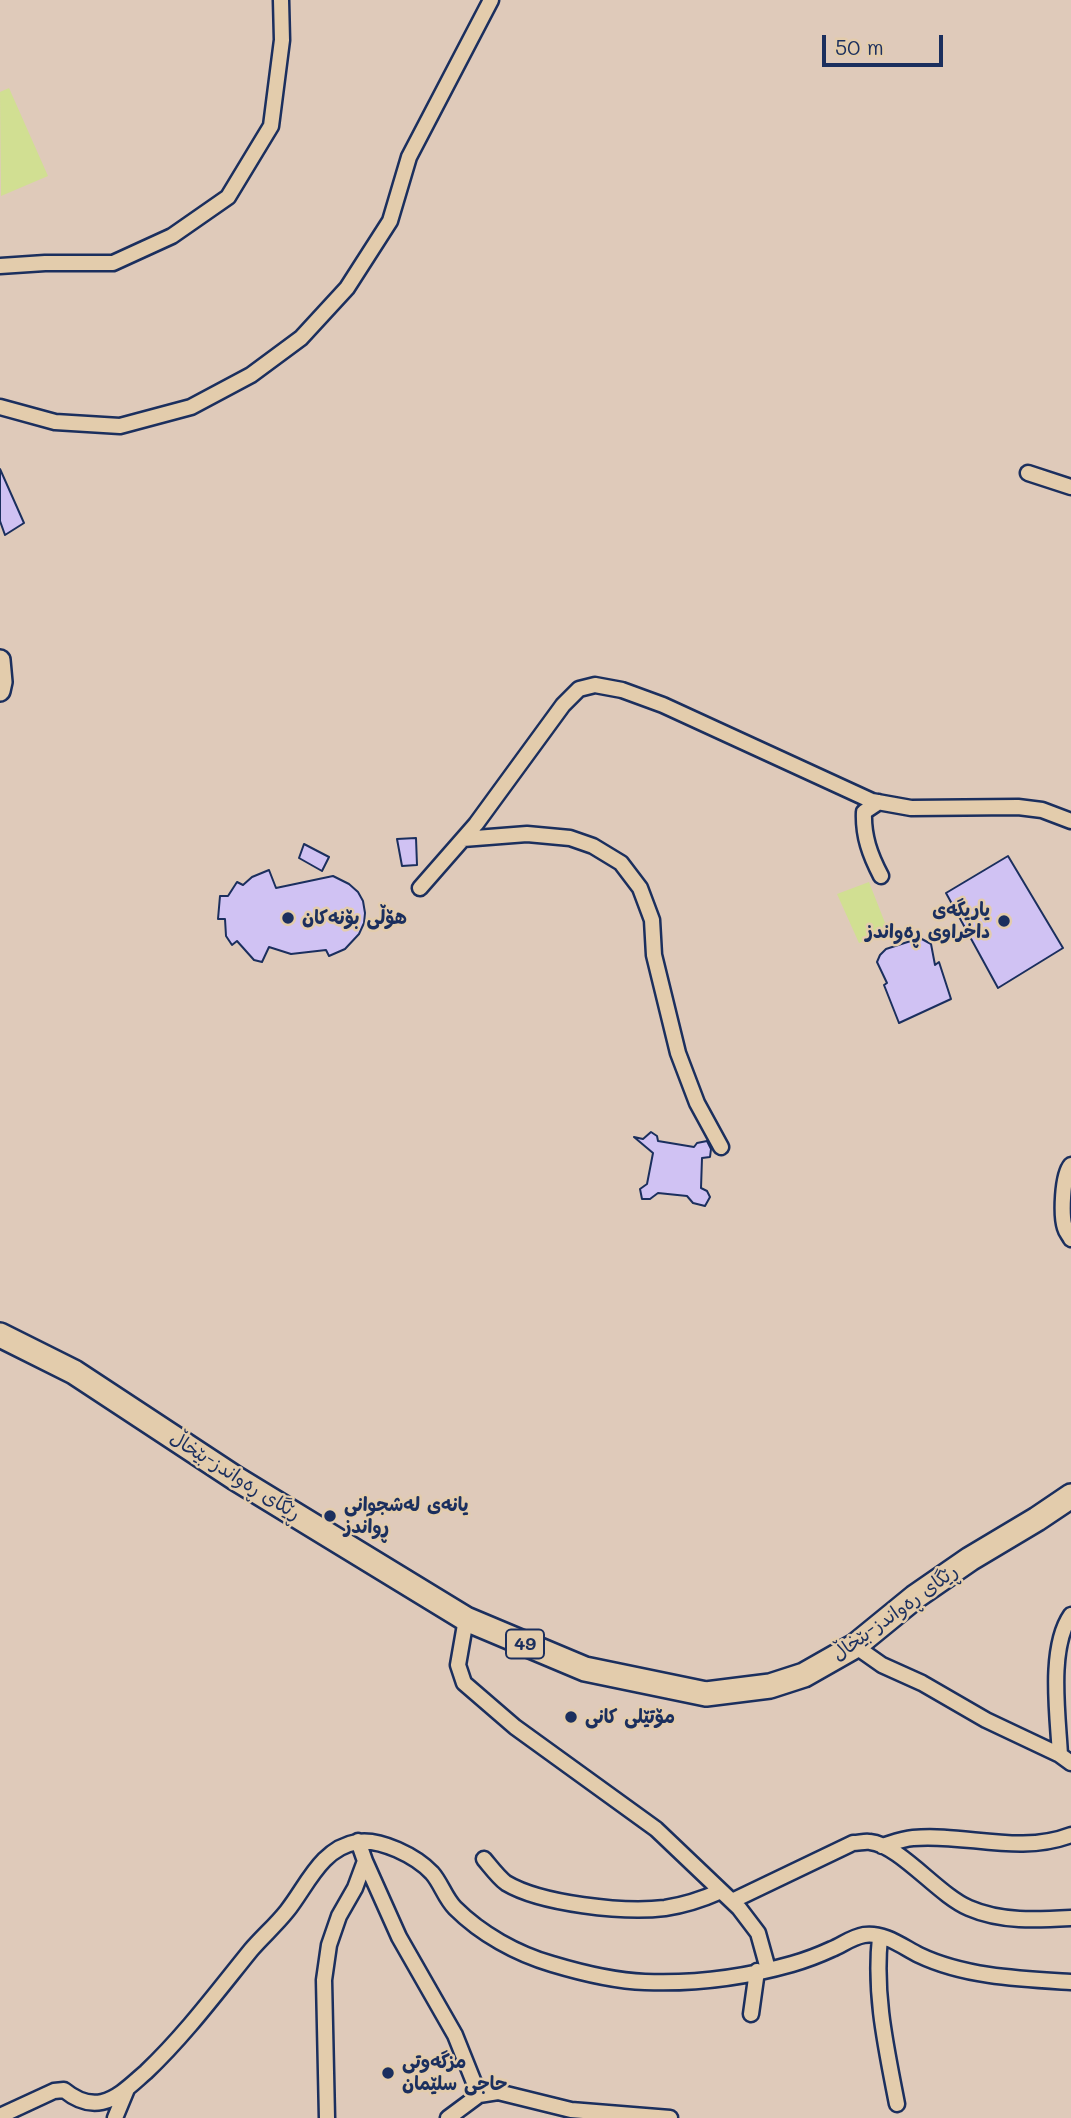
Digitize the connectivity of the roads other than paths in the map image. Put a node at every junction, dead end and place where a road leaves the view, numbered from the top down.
1 (281, 0) edge
2 (491, 0) edge
3 (0, 267) edge
4 (0, 408) edge
5 (1028, 472) dead end
6 (1071, 487) edge
7 (0, 660) edge
8 (0, 691) edge
9 (879, 802) junction
10 (1071, 821) edge
11 (463, 839) junction
12 (881, 876) dead end
13 (420, 888) dead end
14 (721, 1147) dead end
15 (1071, 1165) edge
16 (1071, 1239) edge
17 (0, 1335) edge
18 (1071, 1496) edge
19 (1071, 1615) edge
20 (466, 1619) junction
21 (855, 1646) junction
22 (1065, 1759) edge
23 (1071, 1835) edge
24 (358, 1841) junction
25 (882, 1846) junction
26 (484, 1859) dead end
27 (365, 1861) junction
28 (727, 1896) junction
29 (1071, 1918) edge
30 (880, 1937) junction
31 (763, 1970) junction
32 (1071, 1982) edge
33 (751, 2014) dead end
34 (127, 2090) junction
35 (480, 2095) junction
36 (897, 2104) dead end
37 (0, 2116) edge
38 (115, 2118) edge
39 (327, 2118) edge
40 (448, 2118) edge
41 (670, 2118) edge

1 - 3 street
2 - 4 street
5 - 6 street
7 - 8 street
9 - 10 street
9 - 11 street
9 - 12 street
11 - 13 street
11 - 14 street
15 - 16 street
17 - 20 main road, ڕێگای ڕەواندز-بێخاڵ / 49
18 - 21 main road, ڕێگای ڕەواندز-بێخاڵ / 49
19 - 22 street
20 - 21 main road, ڕێگای ڕەواندز-بێخاڵ / 49
20 - 28 street
21 - 22 street
23 - 25 street
24 - 27 street
24 - 31 street
24 - 34 street
25 - 28 street
25 - 29 street
26 - 28 street
27 - 35 street
27 - 39 street
28 - 31 street
30 - 31 street
30 - 32 street
30 - 36 street
31 - 33 street
34 - 37 street
34 - 38 street
35 - 40 street
35 - 41 street

